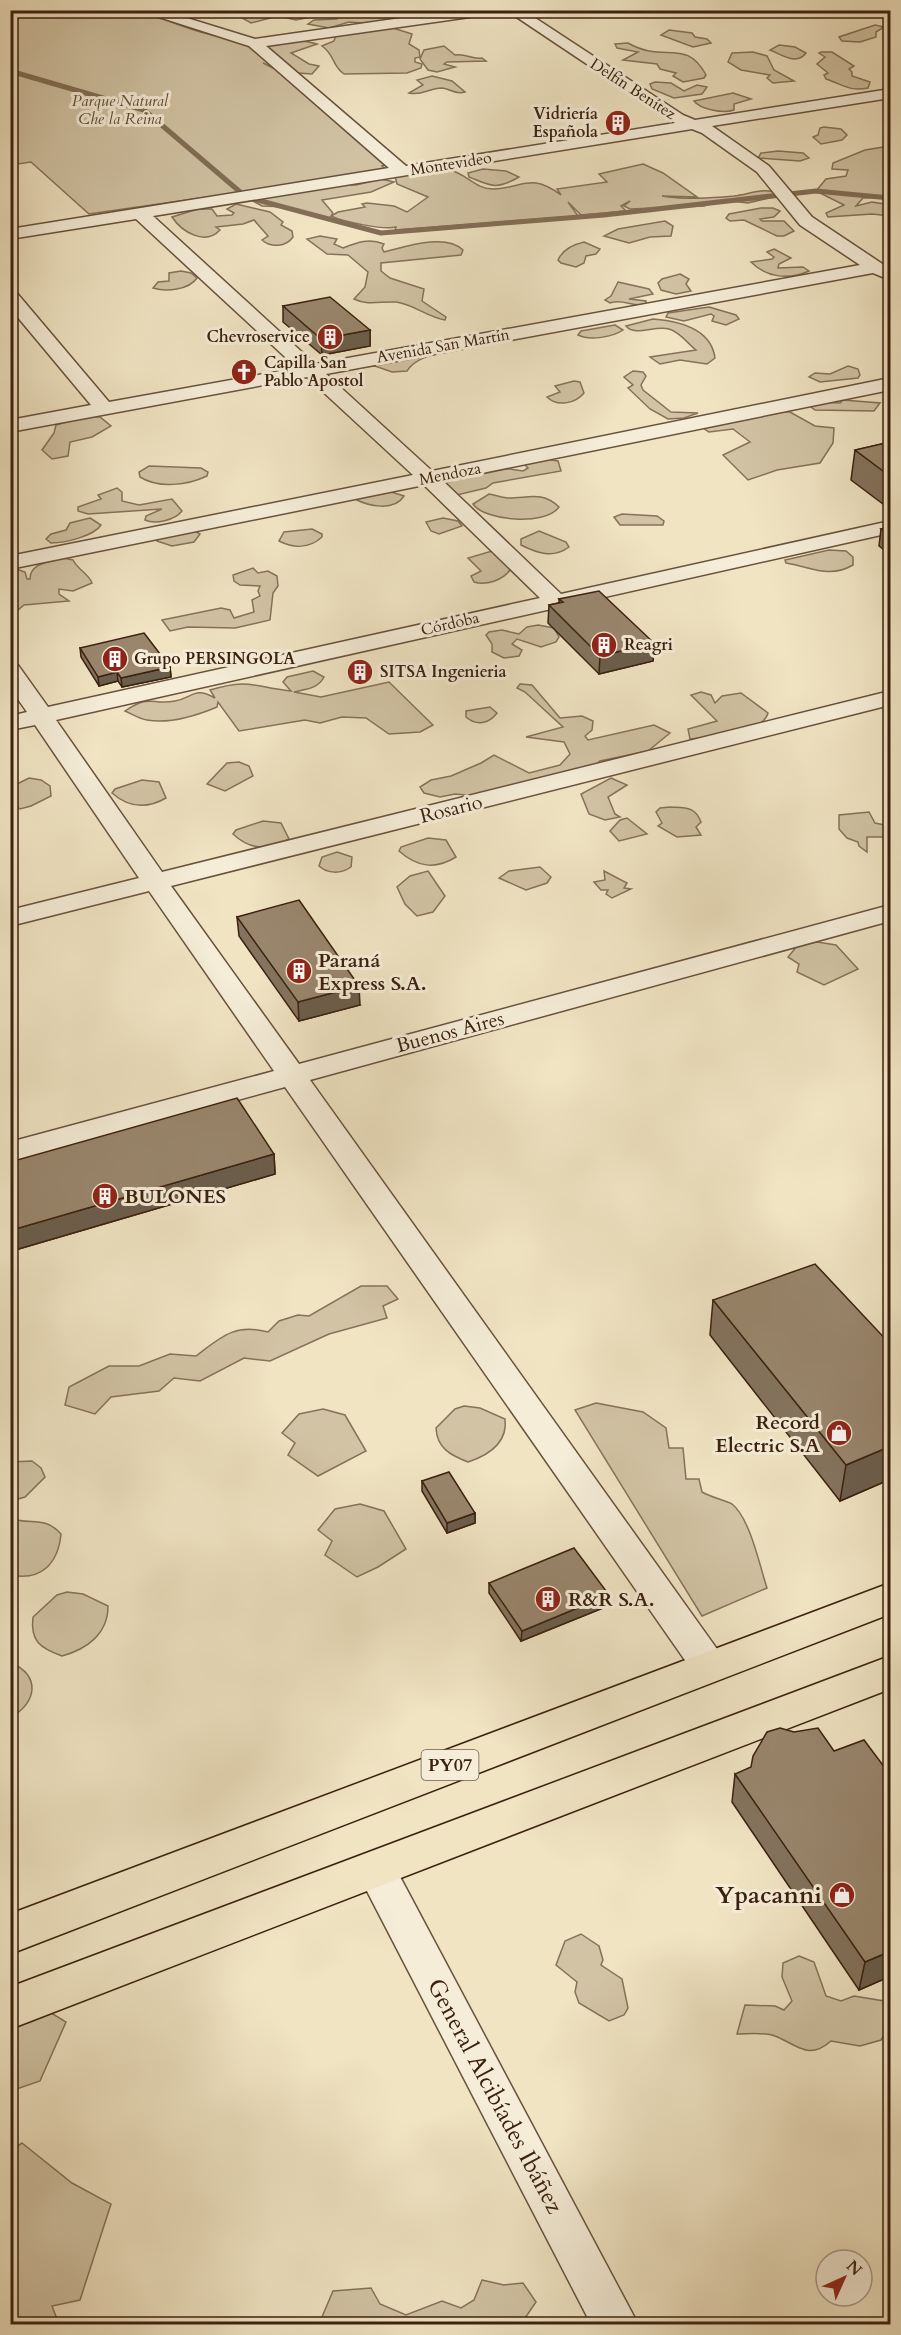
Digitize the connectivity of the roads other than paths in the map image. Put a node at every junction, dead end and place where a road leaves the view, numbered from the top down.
1 (144, 10) edge
2 (491, 10) edge
3 (513, 10) edge
4 (254, 43) junction
5 (891, 93) edge
6 (694, 125) junction
7 (402, 171) junction
8 (139, 213) junction
9 (10, 234) edge
10 (883, 272) edge
11 (10, 296) edge
12 (310, 370) junction
13 (891, 384) edge
14 (104, 408) junction
15 (10, 426) edge
16 (428, 478) junction
17 (891, 527) edge
18 (10, 563) edge
19 (556, 601) junction
20 (10, 670) edge
21 (891, 699) edge
22 (43, 715) junction
23 (10, 723) edge
24 (156, 883) junction
25 (891, 913) edge
26 (10, 918) edge
27 (291, 1074) junction
28 (10, 1152) edge
29 (891, 1598) edge
30 (709, 1666) junction
31 (891, 1672) edge
32 (375, 1868) junction
33 (10, 1934) edge
34 (10, 2008) edge
35 (615, 2325) edge

1 - 4 street
2 - 4 street
3 - 6 street, Delfín Benítez
4 - 7 street
5 - 6 street, Montevideo
6 - 7 street, Montevideo
6 - 10 street, Delfín Benítez
7 - 8 street, Montevideo
8 - 9 street, Montevideo
8 - 12 street
10 - 12 street, Avenida San Martín
11 - 14 street
12 - 14 street, Avenida San Martín
12 - 16 street
13 - 16 street, Mendoza
14 - 15 street, Avenida San Martín
16 - 18 street, Mendoza
16 - 19 street
17 - 19 street, Córdoba
19 - 22 street, Córdoba
20 - 22 street
21 - 24 street, Rosario
22 - 23 street, Córdoba
22 - 24 street
24 - 26 street, Rosario
24 - 27 street
25 - 27 street, Buenos Aires
27 - 28 street, Buenos Aires
27 - 30 street
29 - 30 highway, PY07
30 - 33 highway, PY07
31 - 32 highway
32 - 34 highway
32 - 35 street, General Alcibíades Ibáñez

